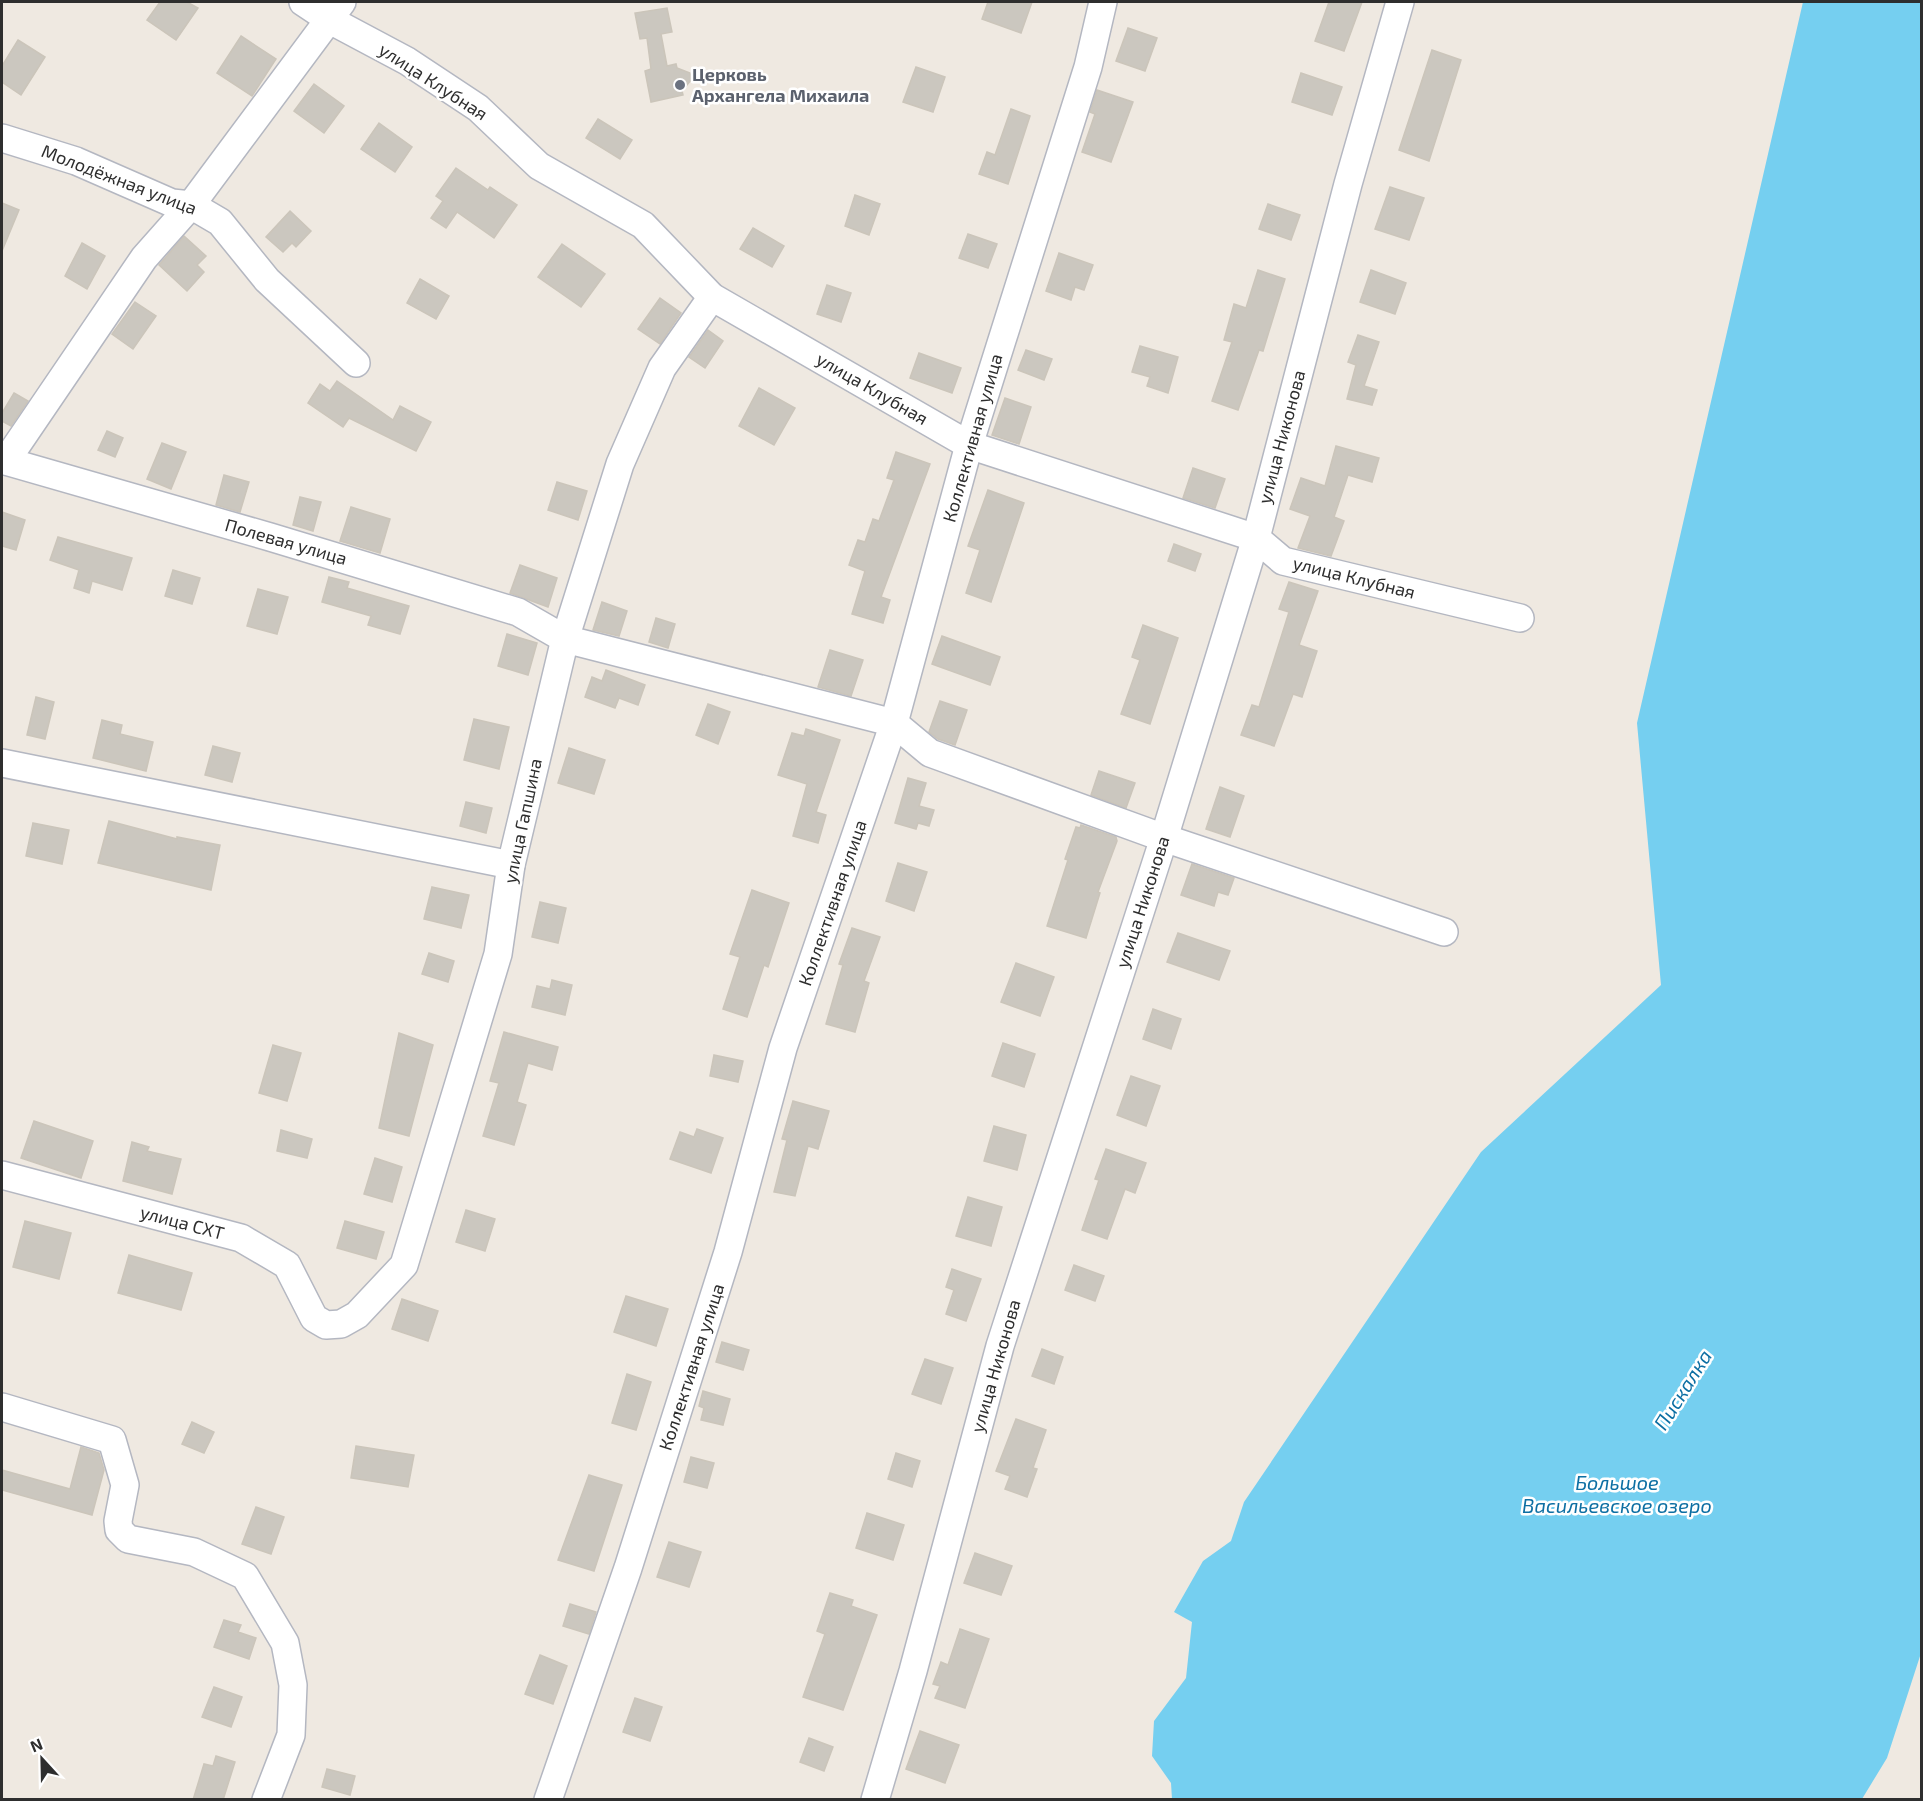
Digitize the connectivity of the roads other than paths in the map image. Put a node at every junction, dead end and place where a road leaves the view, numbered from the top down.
1 (303, 2) edge
2 (1103, 2) edge
3 (1400, 2) edge
4 (336, 11) edge
5 (2, 138) edge
6 (190, 205) junction
7 (712, 297) junction
8 (356, 363) dead end
9 (969, 445) junction
10 (4, 461) edge
11 (1256, 537) junction
12 (1520, 618) dead end
13 (565, 639) junction
14 (894, 723) junction
15 (2, 763) edge
16 (1164, 838) junction
17 (511, 866) junction
18 (1444, 932) dead end
19 (2, 1175) edge
20 (326, 1325) joint
21 (2, 1407) edge
22 (266, 1800) edge
23 (548, 1800) edge
24 (875, 1800) edge

1 - 4 street, улица Клубная
2 - 9 street, Коллективная улица
3 - 11 street, улица Никонова
4 - 6 street
4 - 7 street, улица Клубная
5 - 6 street, Молодёжная улица
6 - 8 street, Молодёжная улица
6 - 10 street
7 - 9 street, улица Клубная
7 - 13 street, улица Гапшина
9 - 11 street, улица Клубная
9 - 14 street, Коллективная улица
10 - 13 street, Полевая улица
11 - 12 street, улица Клубная
11 - 16 street, улица Никонова
13 - 14 street, Полевая улица
13 - 17 street, улица Гапшина
14 - 16 street
14 - 23 street, Коллективная улица
15 - 17 street
16 - 18 street
16 - 24 street, улица Никонова
17 - 20 street, улица Гапшина
19 - 20 street, улица СХТ
21 - 22 street

